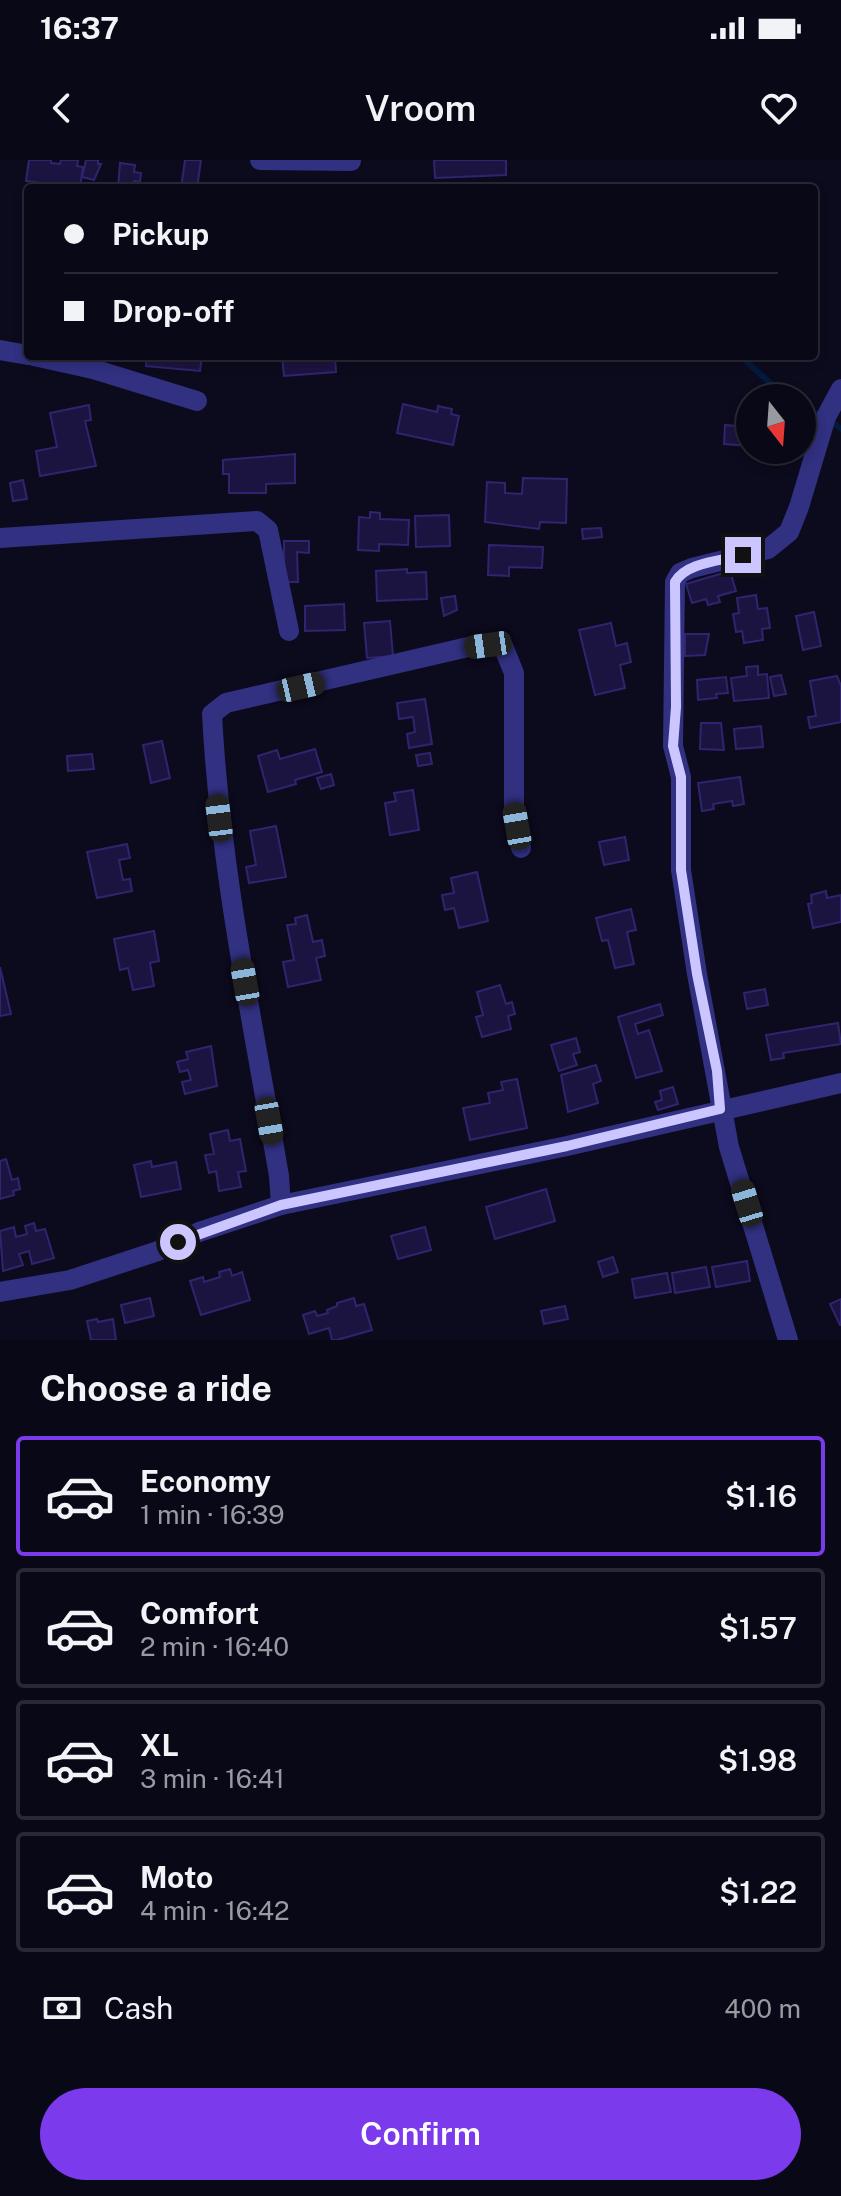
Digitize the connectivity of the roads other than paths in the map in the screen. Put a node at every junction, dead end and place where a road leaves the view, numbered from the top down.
1 (260, 160) edge
2 (351, 161) edge
3 (0, 350) edge
4 (24, 354) edge
5 (53, 360) edge
6 (841, 389) edge
7 (197, 401) dead end
8 (0, 538) edge
9 (289, 631) dead end
10 (521, 848) dead end
11 (841, 1083) edge
12 (720, 1109) junction
13 (281, 1205) junction
14 (0, 1292) edge
15 (788, 1340) edge

1 - 2 street
3 - 4 street
5 - 7 street
6 - 12 street
8 - 9 street
10 - 13 street
11 - 12 street
12 - 13 street
12 - 15 street
13 - 14 street

